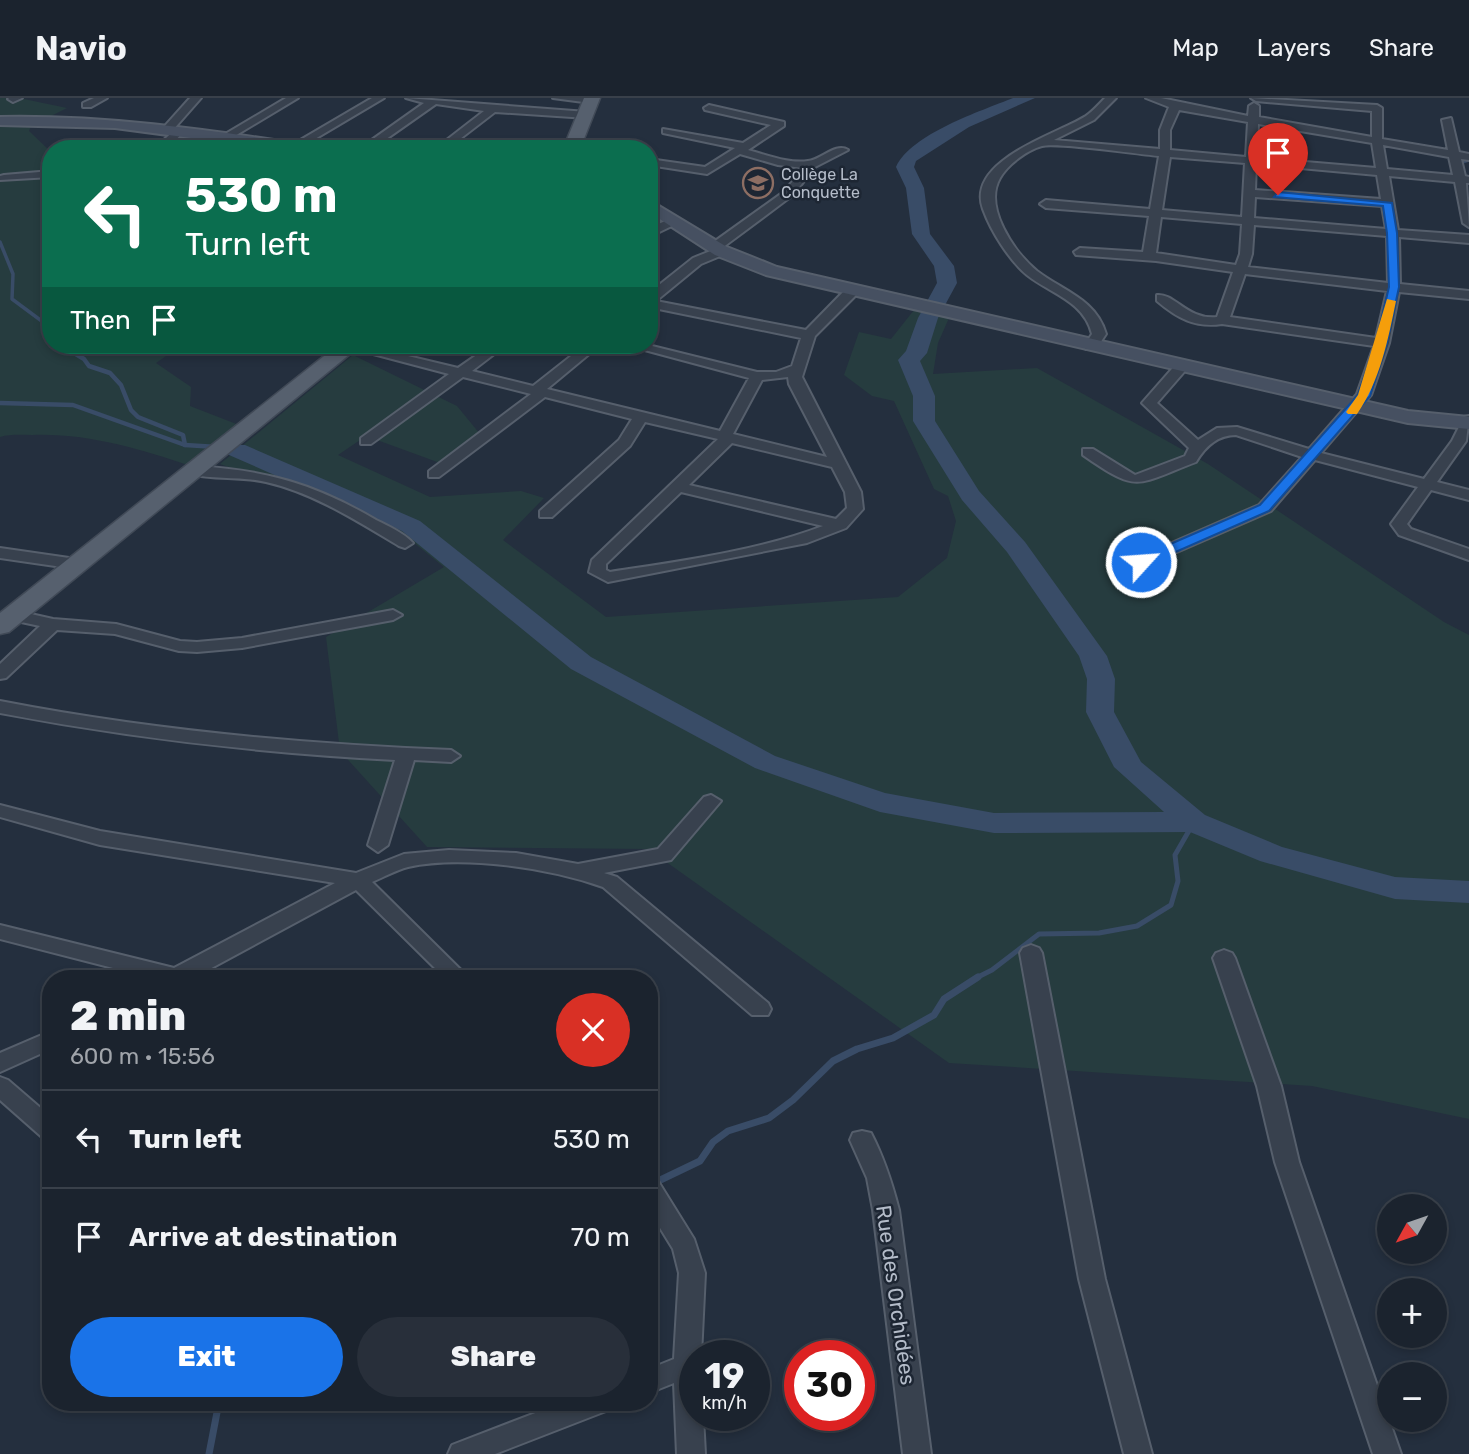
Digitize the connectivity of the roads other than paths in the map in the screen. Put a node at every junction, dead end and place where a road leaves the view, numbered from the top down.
1 (102, 98) edge
2 (196, 98) edge
3 (293, 98) edge
4 (379, 98) edge
5 (411, 98) edge
6 (549, 98) edge
7 (558, 98) edge
8 (1111, 98) edge
9 (1151, 98) edge
10 (1256, 98) edge
11 (434, 101) junction
12 (1376, 103) edge
13 (86, 104) dead end
14 (590, 104) edge
15 (1175, 106) junction
16 (709, 108) dead end
17 (493, 109) junction
18 (543, 113) junction
19 (1251, 118) junction
20 (1447, 120) dead end
21 (0, 121) edge
22 (175, 129) junction
23 (667, 131) dead end
24 (227, 136) junction
25 (166, 140) edge
26 (220, 140) edge
27 (250, 140) edge
28 (309, 140) edge
29 (377, 140) edge
30 (451, 140) edge
31 (579, 140) edge
32 (1041, 142) junction
33 (1377, 143) junction
34 (743, 149) junction
35 (843, 150) dead end
36 (1165, 153) junction
37 (1456, 156) junction
38 (1469, 157) edge
39 (1251, 160) junction
40 (658, 163) edge
41 (811, 165) junction
42 (1382, 173) junction
43 (42, 175) edge
44 (4, 178) dead end
45 (1465, 180) edge
46 (1250, 193) junction
47 (1387, 203) junction
48 (1046, 204) dead end
49 (658, 211) edge
50 (1157, 212) junction
51 (1249, 219) junction
52 (674, 222) junction
53 (1469, 223) edge
54 (658, 229) edge
55 (1392, 233) junction
56 (1469, 239) edge
57 (718, 249) junction
58 (1080, 252) dead end
59 (1149, 256) junction
60 (1241, 269) junction
61 (1394, 287) junction
62 (853, 290) junction
63 (658, 294) edge
64 (1469, 295) edge
65 (1162, 298) dead end
66 (658, 303) edge
67 (1222, 320) junction
68 (809, 335) junction
69 (1382, 343) junction
70 (1091, 346) junction
71 (658, 351) edge
72 (340, 354) edge
73 (387, 354) edge
74 (487, 354) edge
75 (583, 354) edge
76 (1183, 365) junction
77 (797, 369) junction
78 (462, 373) junction
79 (757, 376) junction
80 (539, 392) junction
81 (1358, 406) junction
82 (641, 416) junction
83 (1467, 430) edge
84 (727, 437) junction
85 (366, 441) dead end
86 (1197, 447) junction
87 (1088, 452) dead end
88 (1312, 455) junction
89 (838, 464) junction
90 (195, 471) junction
91 (434, 474) dead end
92 (1427, 485) junction
93 (679, 487) junction
94 (1469, 495) edge
95 (546, 514) dead end
96 (840, 525) junction
97 (405, 543) dead end
98 (0, 553) edge
99 (1469, 555) edge
100 (1141, 562) dead end
101 (76, 564) junction
102 (393, 615) dead end
103 (6, 620) edge
104 (53, 624) junction
105 (0, 674) edge
106 (0, 707) edge
107 (406, 754) junction
108 (451, 756) dead end
109 (711, 802) dead end
110 (0, 811) edge
111 (378, 845) dead end
112 (575, 870) junction
113 (358, 880) junction
114 (0, 932) edge
115 (1031, 953) dead end
116 (1224, 958) dead end
117 (146, 970) edge
118 (192, 970) edge
119 (450, 970) edge
120 (760, 1009) dead end
121 (42, 1043) edge
122 (0, 1063) edge
123 (0, 1086) edge
124 (42, 1123) edge
125 (862, 1140) dead end
126 (658, 1203) edge
127 (688, 1340) edge
128 (679, 1369) edge
129 (658, 1377) edge
130 (573, 1411) edge
131 (690, 1431) edge
132 (462, 1454) edge
133 (691, 1454) edge
134 (917, 1454) edge
135 (1138, 1454) edge
136 (1387, 1454) edge

1 - 13 street
2 - 22 street
3 - 24 street
4 - 28 street
5 - 11 street
6 - 18 street
7 - 14 street
8 - 32 street
9 - 15 street
10 - 12 street
10 - 19 street
11 - 17 street
11 - 29 street
12 - 33 street
14 - 18 street
14 - 31 main road
15 - 19 street
15 - 36 street
16 - 34 street
17 - 18 street
17 - 30 street
19 - 33 street
19 - 39 street
20 - 37 street
21 - 22 main road
22 - 24 main road
22 - 25 street
23 - 34 street
24 - 26 street
24 - 27 main road
32 - 36 street
32 - 70 street
33 - 37 street
33 - 42 street
34 - 40 street
34 - 41 street
35 - 41 street
36 - 39 street
36 - 50 street
37 - 38 street
37 - 45 street
39 - 42 street
39 - 46 street
41 - 57 street
42 - 45 street
42 - 47 street
43 - 44 street
45 - 53 street
46 - 47 street
46 - 51 street
47 - 55 street
48 - 50 street
49 - 52 main road
50 - 51 street
50 - 59 street
51 - 55 street
51 - 60 street
52 - 54 street
52 - 57 main road
55 - 56 street
55 - 61 street
57 - 62 main road
57 - 63 street
58 - 59 street
59 - 60 street
60 - 61 street
60 - 67 street
61 - 64 street
61 - 69 street
62 - 68 street
62 - 70 main road
65 - 67 street
66 - 68 street
67 - 69 street
68 - 77 street
69 - 81 street
70 - 76 main road
71 - 79 street
72 - 90 main road
73 - 78 street
74 - 78 street
75 - 80 street
76 - 81 main road
76 - 86 street
77 - 79 street
77 - 89 street
78 - 80 street
78 - 85 street
79 - 84 street
80 - 82 street
80 - 91 street
81 - 83 main road
81 - 88 street
82 - 84 street
82 - 95 street
83 - 92 street
84 - 89 street
84 - 93 street
86 - 87 street
86 - 88 street
88 - 92 street
88 - 100 street
89 - 96 street
90 - 97 street
90 - 101 main road
92 - 94 street
92 - 99 street
93 - 96 street
93 - 96 street
98 - 101 street
101 - 103 main road
102 - 104 street
103 - 104 street
104 - 105 street
106 - 107 street
107 - 108 street
107 - 111 street
109 - 112 street
110 - 113 street
112 - 113 street
112 - 120 street
113 - 118 street
113 - 119 street
114 - 117 street
115 - 135 street
116 - 136 street
121 - 122 street
123 - 124 street
125 - 134 street, Rue des Orchidées
126 - 127 street
128 - 129 street
130 - 132 street
131 - 133 street

